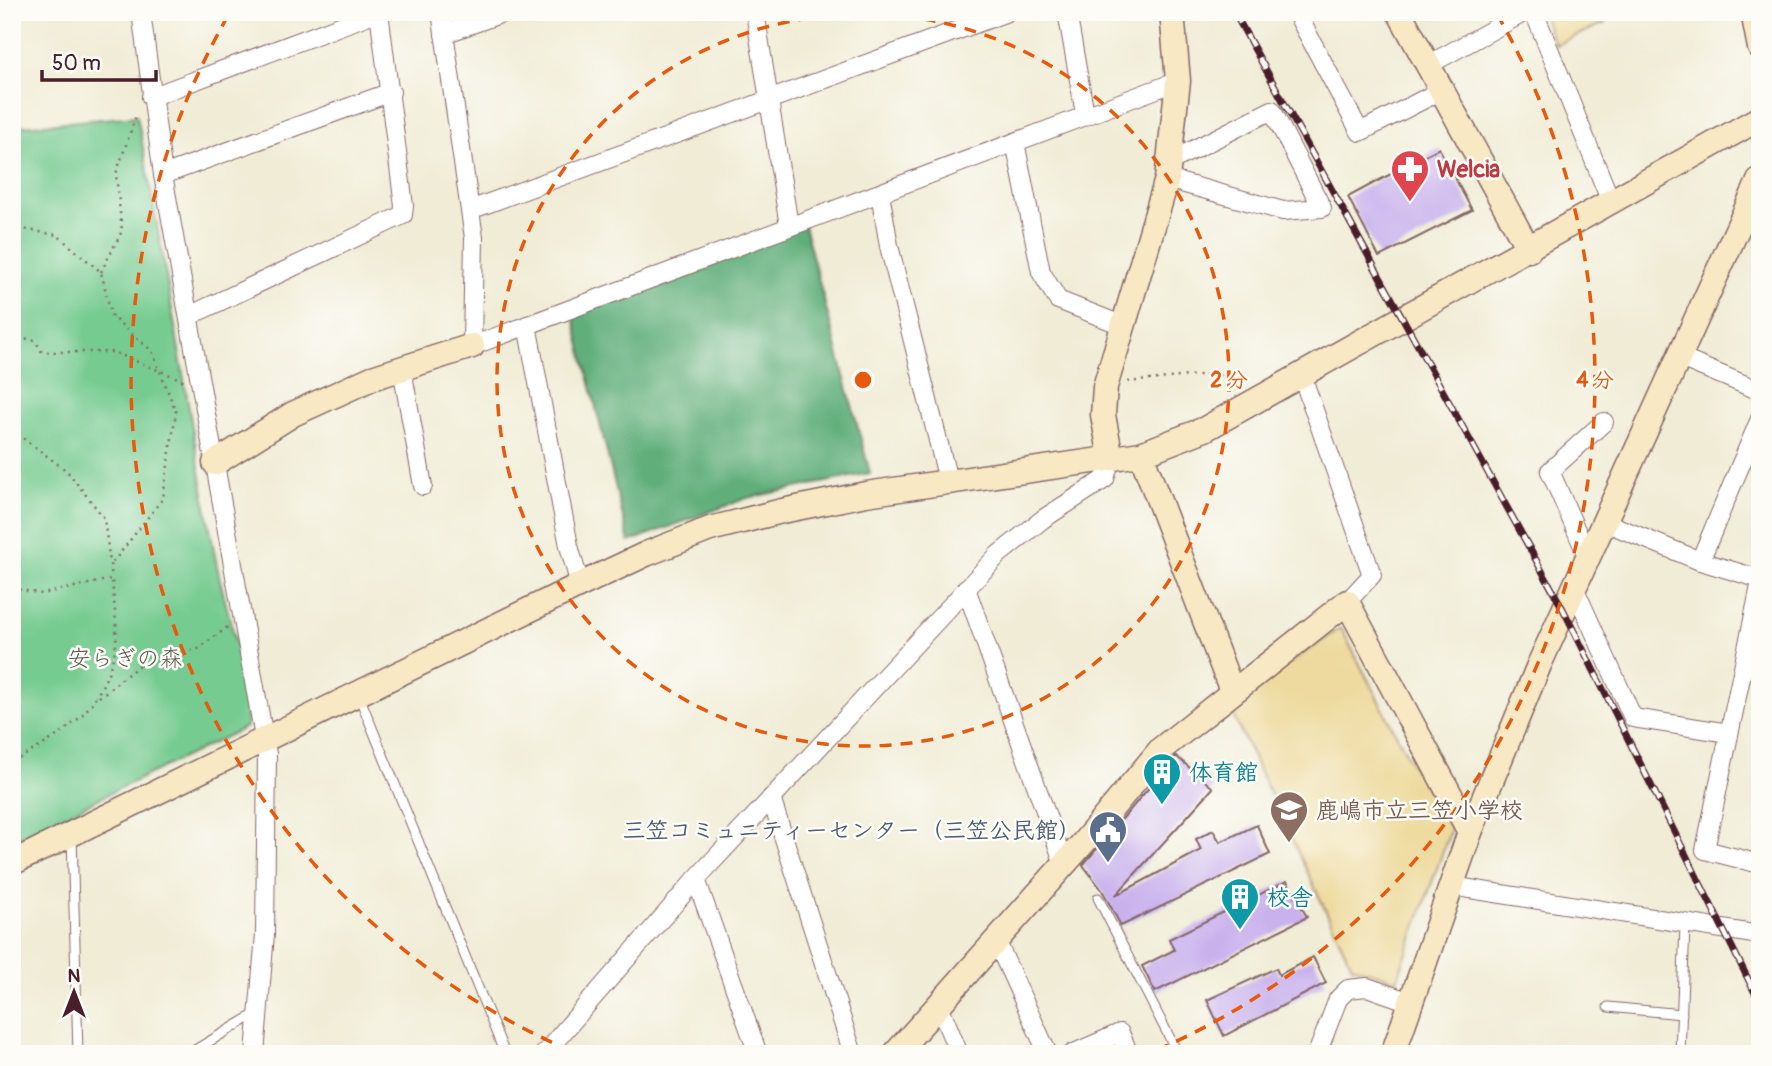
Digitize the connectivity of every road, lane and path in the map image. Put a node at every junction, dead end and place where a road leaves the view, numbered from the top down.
1 (142, 12) edge
2 (378, 12) edge
3 (441, 12) edge
4 (505, 12) edge
5 (755, 12) edge
6 (1007, 12) edge
7 (1067, 12) edge
8 (1172, 12) edge
9 (1296, 12) edge
10 (1399, 12) edge
11 (1525, 12) edge
12 (1534, 12) edge
13 (1753, 12) edge
14 (444, 34) junction
15 (1760, 48) edge
16 (1428, 65) junction
17 (1178, 81) junction
18 (150, 90) junction
19 (1440, 91) junction
20 (391, 92) junction
21 (768, 99) junction
22 (1085, 114) junction
23 (1760, 118) edge
24 (1016, 142) junction
25 (1168, 170) junction
26 (163, 175) junction
27 (1760, 179) edge
28 (880, 193) junction
29 (1611, 202) junction
30 (470, 211) junction
31 (789, 226) junction
32 (12, 227) edge
33 (1530, 250) junction
34 (101, 272) junction
35 (189, 316) junction
36 (527, 325) junction
37 (1124, 326) junction
38 (12, 336) edge
39 (472, 346) junction
40 (1678, 357) junction
41 (159, 369) junction
42 (402, 369) junction
43 (1302, 376) junction
44 (1256, 380) dead end
45 (1107, 382) junction
46 (1760, 391) edge
47 (202, 401) junction
48 (1760, 419) edge
49 (1604, 422) dead end
50 (12, 430) edge
51 (1141, 454) junction
52 (1111, 458) junction
53 (215, 463) junction
54 (949, 484) junction
55 (423, 486) dead end
56 (1602, 521) junction
57 (1587, 555) junction
58 (1700, 561) junction
59 (110, 566) junction
60 (112, 579) junction
61 (1760, 579) edge
62 (580, 585) junction
63 (1573, 585) junction
64 (1760, 586) edge
65 (12, 588) edge
66 (966, 588) junction
67 (1348, 602) junction
68 (245, 623) junction
69 (1232, 691) junction
70 (358, 693) junction
71 (97, 699) junction
72 (1729, 733) junction
73 (264, 738) junction
74 (12, 762) edge
75 (771, 798) junction
76 (1470, 832) junction
77 (72, 834) junction
78 (12, 863) edge
79 (1063, 864) junction
80 (1760, 864) edge
81 (696, 878) junction
82 (1451, 886) junction
83 (1098, 898) dead end
84 (1685, 925) junction
85 (1760, 935) edge
86 (996, 940) junction
87 (1410, 1002) junction
88 (939, 1005) junction
89 (1608, 1007) dead end
90 (259, 1012) junction
91 (1682, 1014) junction
92 (78, 1054) edge
93 (188, 1054) edge
94 (255, 1054) edge
95 (505, 1054) edge
96 (544, 1054) edge
97 (758, 1054) edge
98 (853, 1054) edge
99 (895, 1054) edge
100 (959, 1054) edge
101 (1048, 1054) edge
102 (1072, 1054) edge
103 (1129, 1054) edge
104 (1178, 1054) edge
105 (1317, 1054) edge
106 (1393, 1054) edge
107 (1680, 1054) edge

1 - 18 street
2 - 18 street
2 - 20 street
3 - 14 street
4 - 14 street
5 - 21 street
6 - 21 street
7 - 22 street
8 - 17 street
9 - 19 street
10 - 16 street
11 - 16 street
12 - 29 street
13 - 15 street
14 - 30 street
16 - 19 street
17 - 22 street
17 - 25 street
18 - 26 street
18 - 34 path
19 - 33 street
20 - 26 street
20 - 35 street
21 - 30 street
21 - 31 street
22 - 24 street
23 - 29 street
24 - 28 street
24 - 37 street
25 - 25 street
25 - 37 street
26 - 35 street
27 - 40 street
28 - 31 street
28 - 54 street
29 - 33 street
30 - 39 street
31 - 36 street
32 - 34 path
33 - 43 street
34 - 41 path
35 - 47 street
36 - 39 street
36 - 62 street
37 - 45 street
38 - 41 path
39 - 42 street
40 - 46 street
40 - 56 street
41 - 47 path
41 - 59 path
42 - 53 street
42 - 55 street
43 - 51 street
43 - 67 street
44 - 45 path
45 - 52 street
47 - 53 street
48 - 58 street
49 - 57 street
50 - 59 path
51 - 52 street
51 - 69 street
52 - 54 street
52 - 66 street
53 - 68 street
54 - 62 street
56 - 57 street
56 - 58 street
57 - 63 street
58 - 61 street
59 - 60 path
60 - 65 path
60 - 71 path
62 - 70 street
63 - 72 street
63 - 76 street
64 - 72 street
66 - 75 street
66 - 79 street
67 - 69 street
67 - 76 street
68 - 71 path
68 - 73 street
69 - 79 street
70 - 73 street
70 - 95 lane
71 - 74 path
72 - 80 street
73 - 77 street
73 - 90 street
75 - 81 street
75 - 98 street
76 - 82 street
77 - 78 street
77 - 92 lane
79 - 86 street
81 - 96 street
81 - 97 street
82 - 84 street
82 - 87 street
83 - 104 lane
84 - 85 street
84 - 91 lane
86 - 88 street
86 - 101 street
87 - 105 street
87 - 106 street
88 - 99 street
88 - 100 street
89 - 91 lane
90 - 93 lane
90 - 94 street
91 - 107 lane
102 - 103 street

